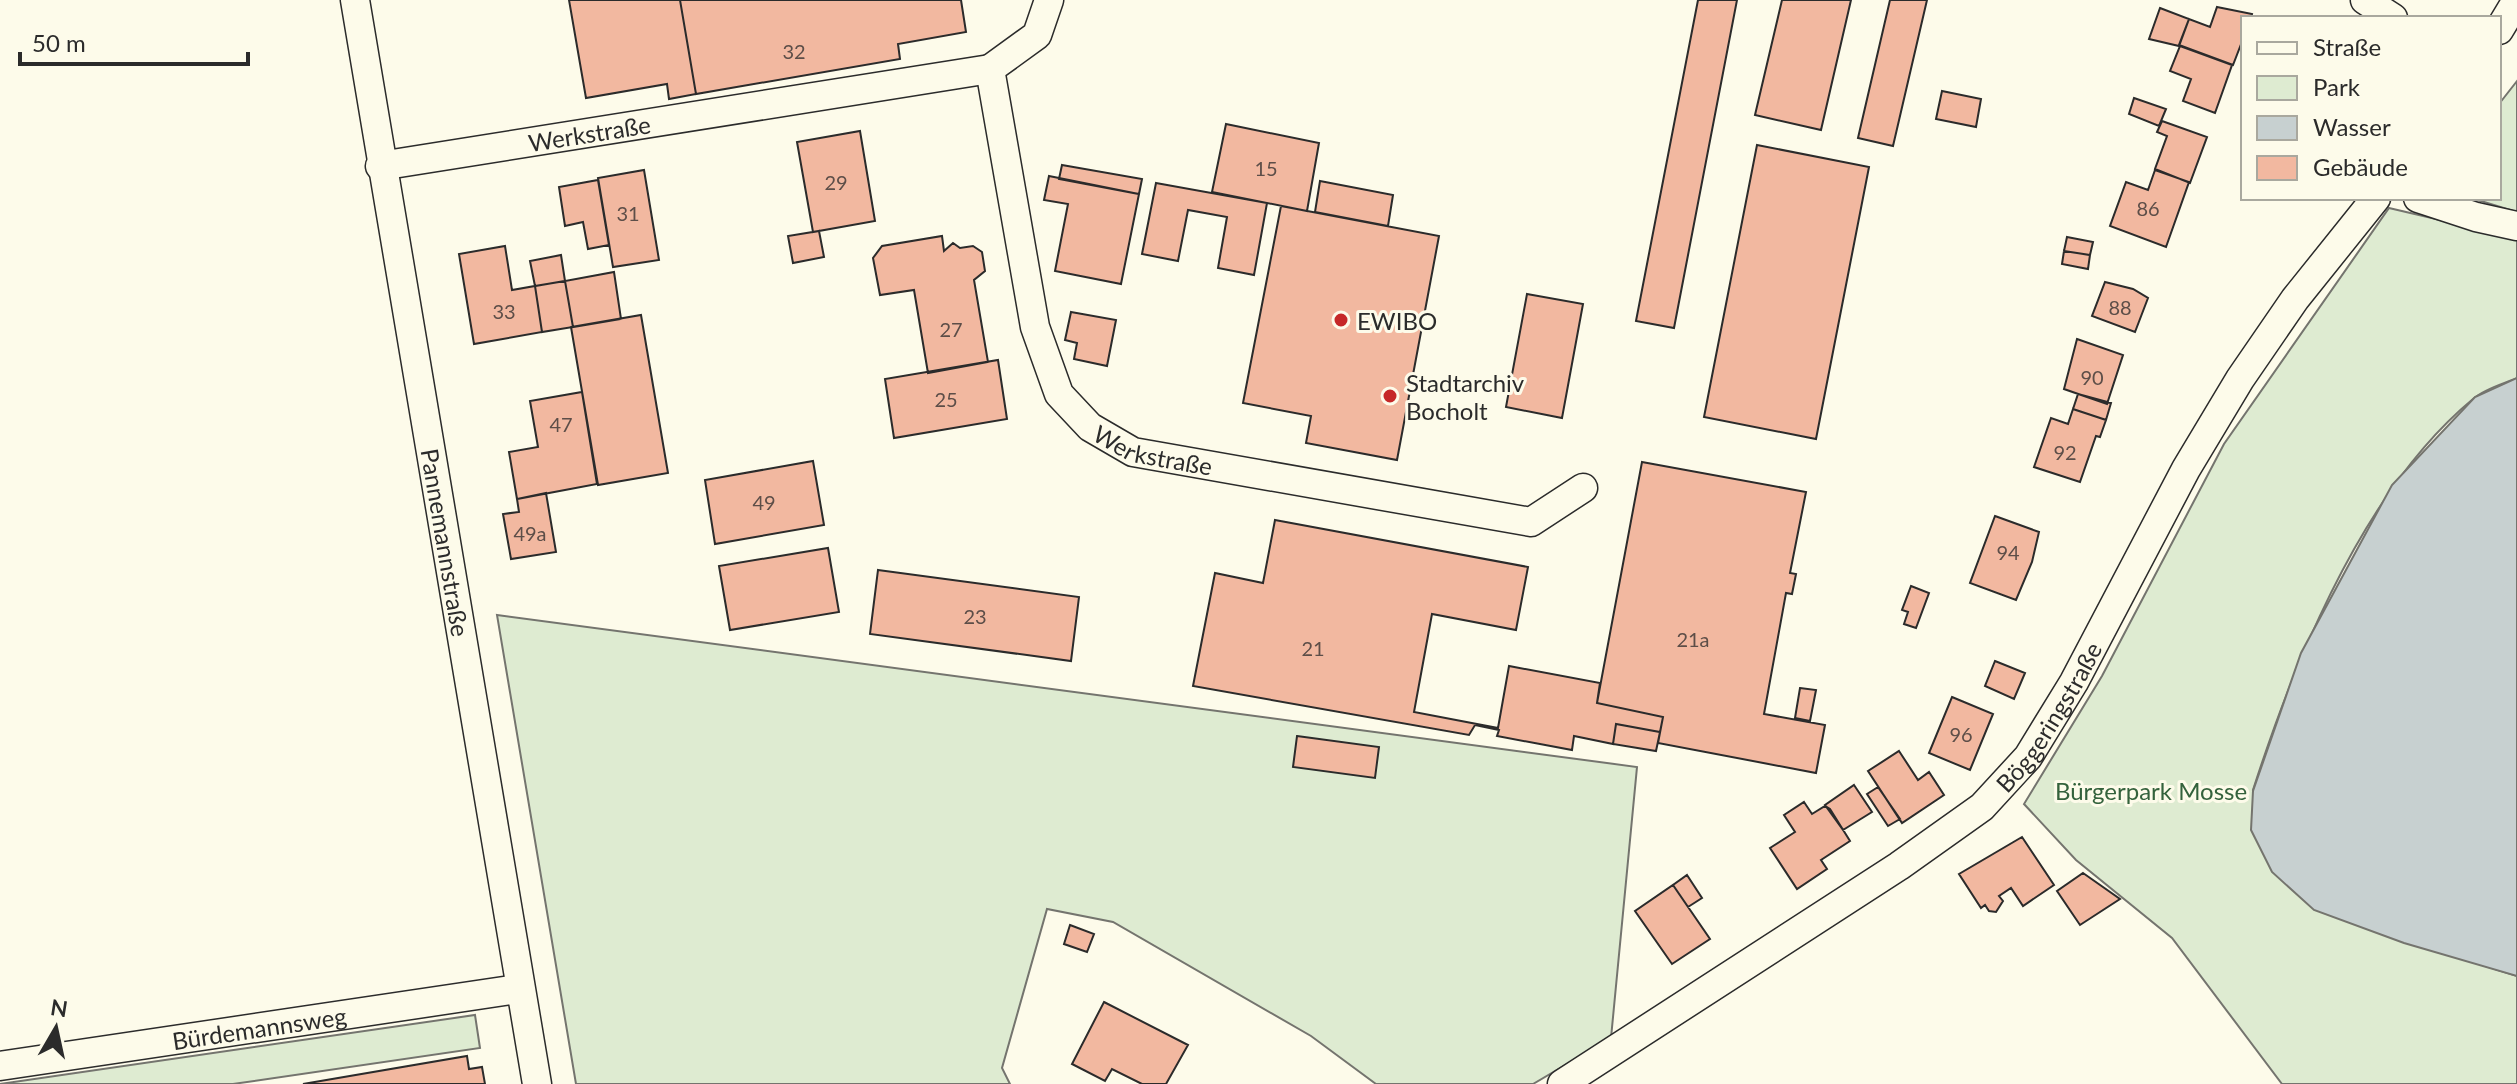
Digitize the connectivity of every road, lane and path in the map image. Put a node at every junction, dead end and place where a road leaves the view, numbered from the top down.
1 (355, 0) edge
2 (1049, 0) edge
3 (2365, 0) edge
4 (2517, 0) edge
5 (2390, 16) edge
6 (2501, 27) edge
7 (990, 69) junction
8 (380, 166) junction
9 (2374, 200) edge
10 (2424, 200) edge
11 (2517, 226) edge
12 (1583, 488) dead end
13 (518, 989) junction
14 (0, 1066) edge
15 (537, 1084) edge
16 (1562, 1084) edge

1 - 8 street, Pannemannstraße
2 - 7 street, Werkstraße
3 - 5 street
4 - 6 street
7 - 8 street, Werkstraße
7 - 12 street, Werkstraße
8 - 13 street, Pannemannstraße
9 - 16 street, Böggeringstraße
10 - 11 street
13 - 14 street, Bürdemannsweg
13 - 15 street, Pannemannstraße

